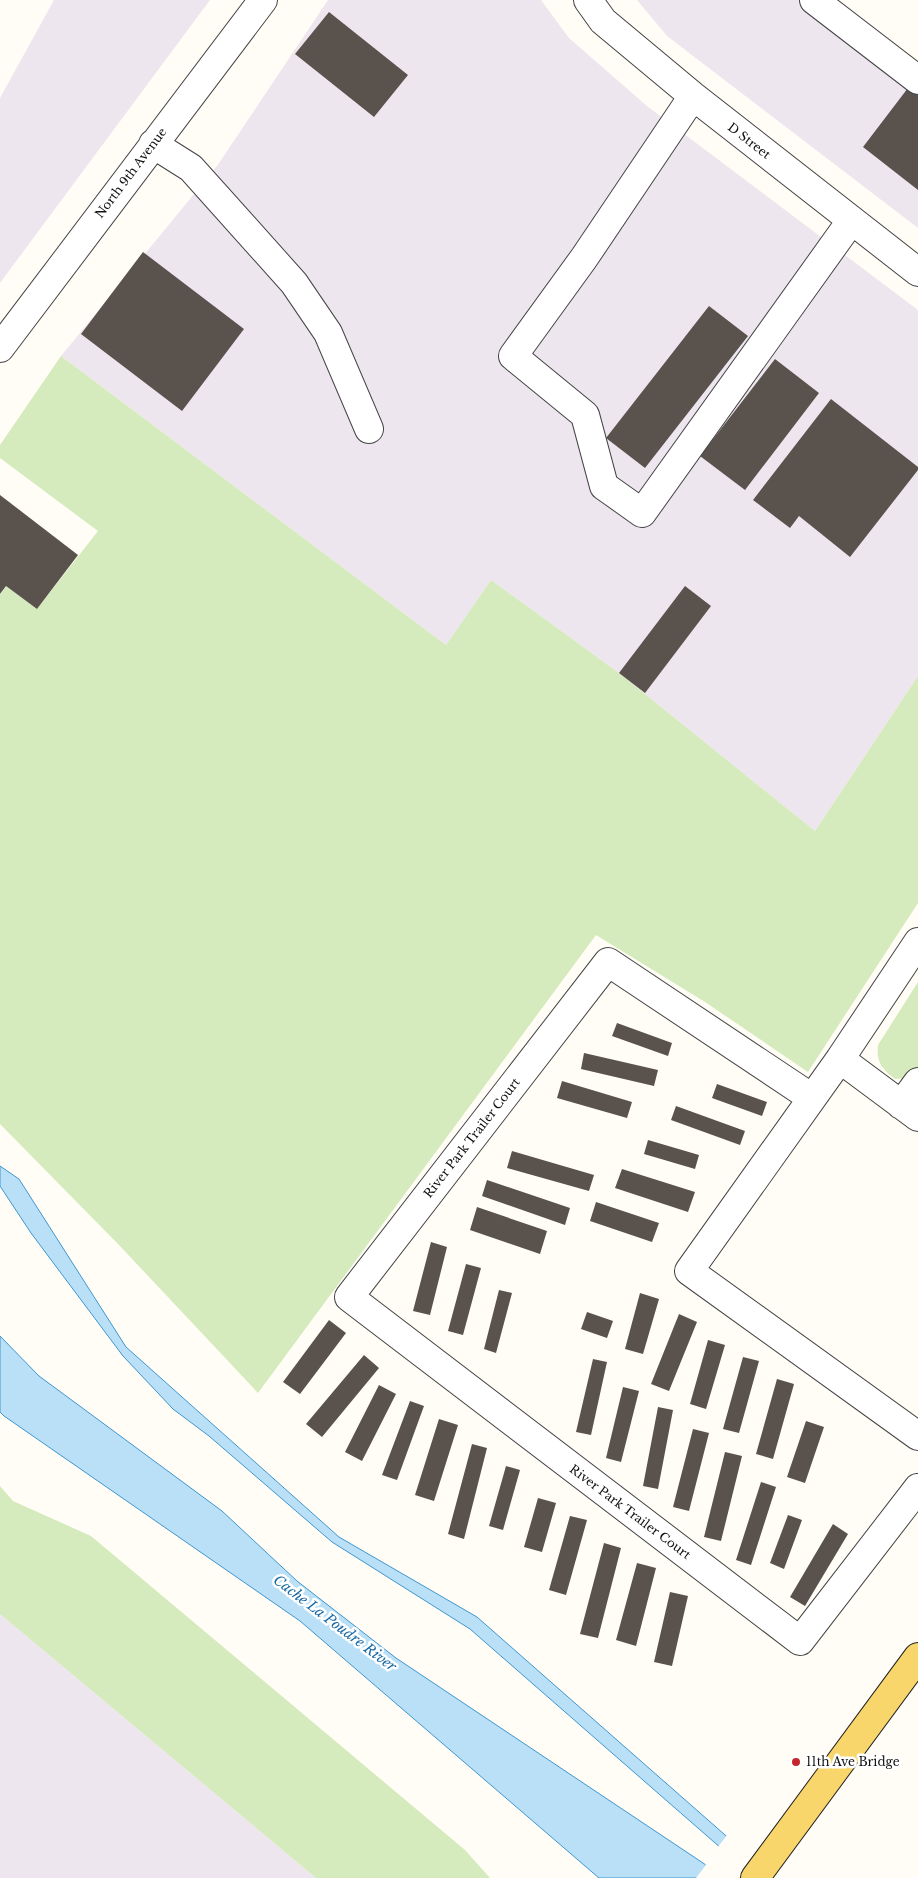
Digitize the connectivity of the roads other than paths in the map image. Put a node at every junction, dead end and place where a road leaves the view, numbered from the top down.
1 (263, 0) edge
2 (588, 0) edge
3 (814, 0) edge
4 (918, 80) edge
5 (693, 96) junction
6 (153, 144) junction
7 (851, 221) junction
8 (918, 272) edge
9 (0, 348) edge
10 (369, 429) dead end
11 (918, 942) edge
12 (840, 1059) junction
13 (918, 1082) edge
14 (812, 1098) junction
15 (910, 1111) edge
16 (918, 1436) edge
17 (918, 1488) edge
18 (918, 1657) edge
19 (755, 1878) edge

1 - 6 street, North 9th Avenue
2 - 5 street, D Street
3 - 4 street
5 - 7 street, D Street
5 - 7 street
6 - 9 street, North 9th Avenue
6 - 10 street
7 - 8 street, D Street
11 - 12 street
12 - 14 street
12 - 15 street
13 - 15 street
14 - 16 street
14 - 17 street, River Park Trailer Court
18 - 19 main road

